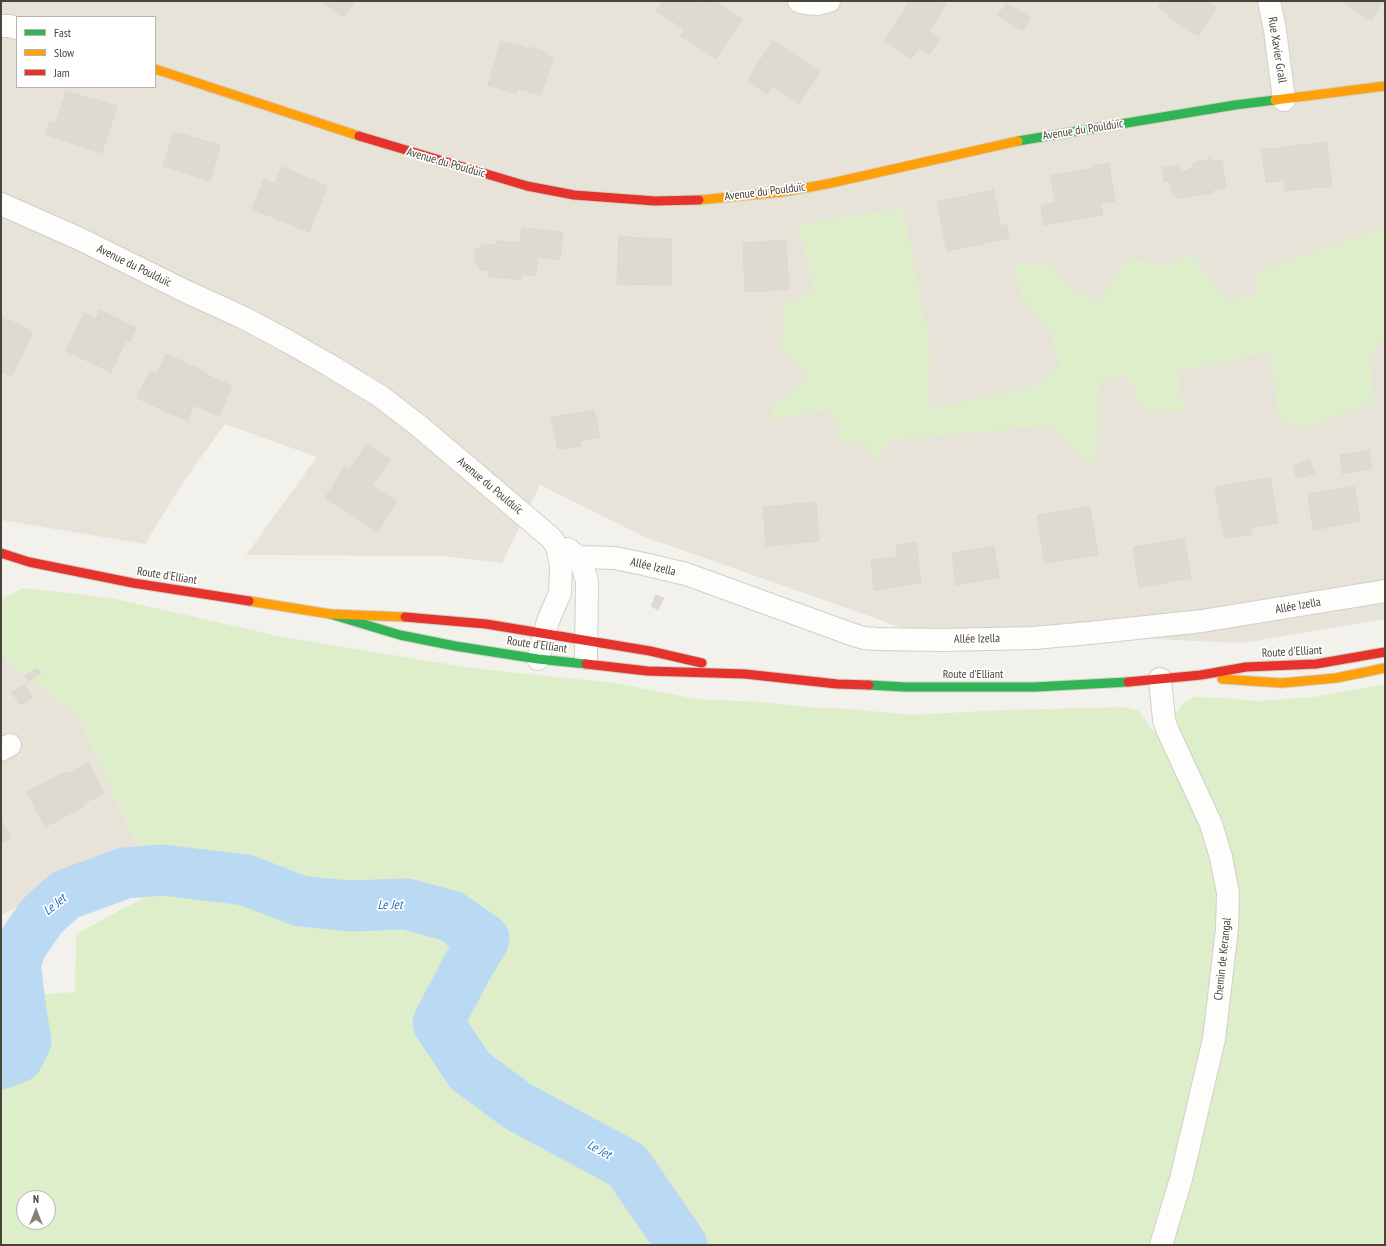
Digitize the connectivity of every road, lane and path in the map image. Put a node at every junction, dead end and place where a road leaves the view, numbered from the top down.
1 (799, 1) edge
2 (829, 1) edge
3 (1269, 1) edge
4 (1, 26) edge
5 (16, 28) edge
6 (156, 69) edge
7 (1385, 86) edge
8 (1284, 100) junction
9 (1, 204) edge
10 (557, 546) junction
11 (1, 553) edge
12 (578, 557) junction
13 (1385, 591) edge
14 (330, 614) junction
15 (544, 633) junction
16 (587, 640) junction
17 (1385, 652) edge
18 (538, 658) junction
19 (585, 664) junction
20 (1385, 668) edge
21 (745, 674) junction
22 (1201, 675) junction
23 (1160, 679) junction
24 (1161, 1245) edge

1 - 2 street
3 - 8 street, Rue Xavier Grall
4 - 5 street
6 - 8 street, Avenue du Poulduïc
7 - 8 street, Avenue du Poulduïc
9 - 10 street, Avenue du Poulduïc
10 - 12 street, Allée Izella
10 - 15 street, Avenue du Poulduïc
11 - 14 street, Route d'Elliant
12 - 13 street, Allée Izella
12 - 16 street
14 - 15 street, Route d'Elliant
14 - 18 street, Route d'Elliant
15 - 16 street, Route d'Elliant
15 - 18 street, Avenue du Poulduïc
16 - 19 street
16 - 21 street, Route d'Elliant
17 - 22 street, Route d'Elliant
18 - 19 street, Route d'Elliant
19 - 21 street, Route d'Elliant
20 - 22 street, Route d'Elliant
21 - 23 street, Route d'Elliant
22 - 23 street, Route d'Elliant
23 - 24 street, Chemin de Kerangal

